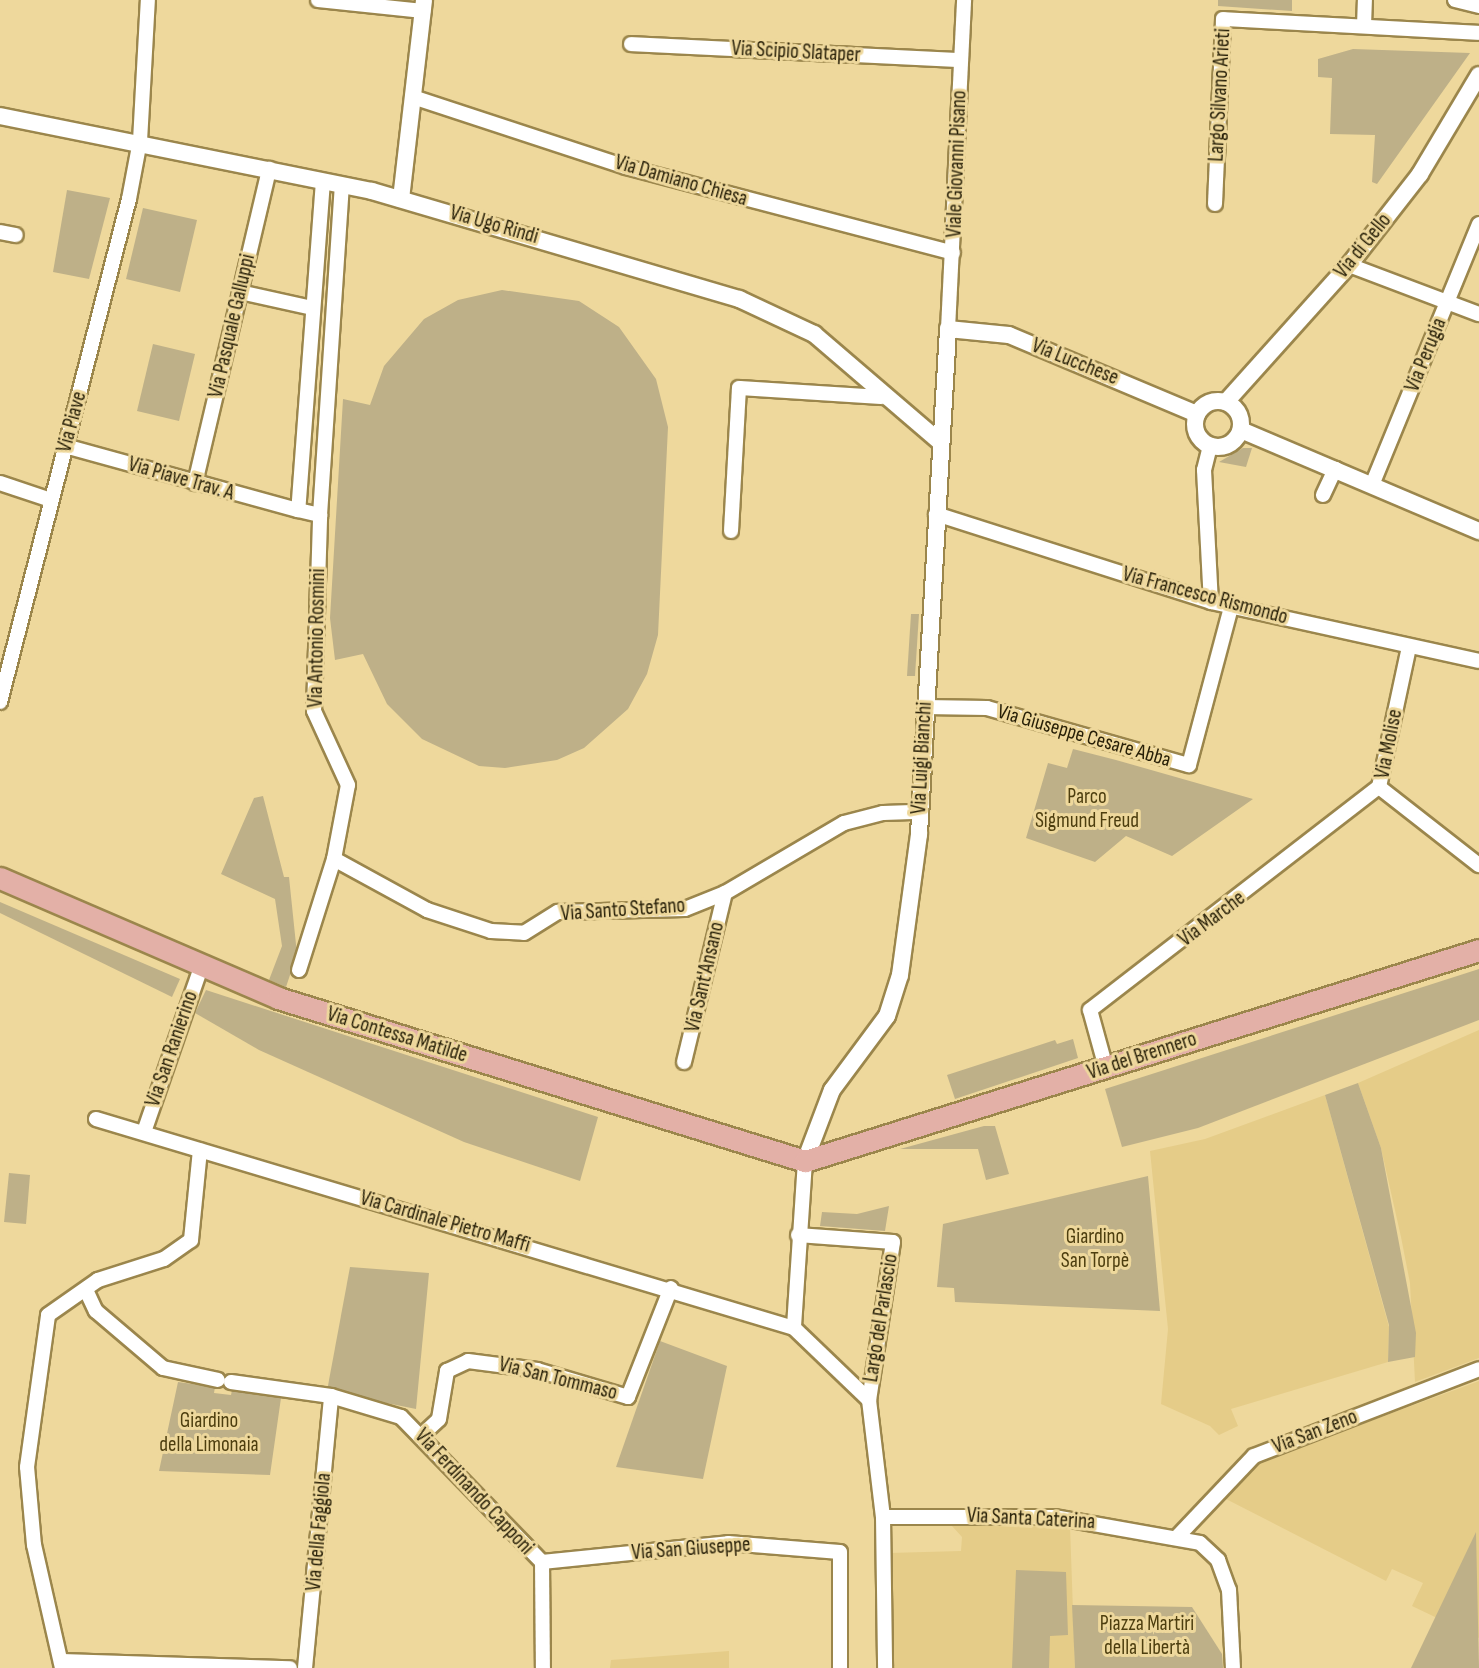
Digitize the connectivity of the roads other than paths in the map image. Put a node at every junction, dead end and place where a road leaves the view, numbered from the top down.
1 (148, 0) edge
2 (318, 0) edge
3 (964, 0) edge
4 (1365, 0) edge
5 (1455, 0) edge
6 (424, 5) edge
7 (1479, 6) edge
8 (1364, 26) junction
9 (1479, 33) edge
10 (631, 44) dead end
11 (961, 60) junction
12 (1479, 75) edge
13 (412, 97) junction
14 (0, 116) edge
15 (140, 141) junction
16 (269, 169) junction
17 (323, 181) junction
18 (342, 185) junction
19 (401, 199) junction
20 (1215, 204) dead end
21 (1479, 224) edge
22 (0, 232) edge
23 (16, 235) dead end
24 (953, 253) junction
25 (1349, 265) junction
26 (240, 292) junction
27 (1448, 302) junction
28 (312, 308) junction
29 (1479, 314) edge
30 (948, 329) junction
31 (882, 398) junction
32 (1226, 402) junction
33 (1197, 414) junction
34 (1241, 430) junction
35 (940, 442) junction
36 (65, 446) junction
37 (1210, 446) junction
38 (1335, 469) junction
39 (0, 483) edge
40 (195, 483) junction
41 (1372, 485) junction
42 (1323, 495) dead end
43 (51, 500) junction
44 (298, 510) junction
45 (936, 514) junction
46 (320, 515) junction
47 (731, 531) dead end
48 (1479, 531) edge
49 (1211, 602) junction
50 (1231, 607) junction
51 (1409, 646) junction
52 (1479, 661) edge
53 (4, 673) edge
54 (0, 702) edge
55 (925, 707) junction
56 (1379, 787) junction
57 (920, 812) junction
58 (334, 859) junction
59 (1479, 865) edge
60 (0, 878) edge
61 (725, 892) junction
62 (1479, 950) edge
63 (201, 968) junction
64 (299, 969) dead end
65 (684, 1062) dead end
66 (1106, 1068) junction
67 (96, 1119) dead end
68 (144, 1132) junction
69 (200, 1150) junction
70 (805, 1161) junction
71 (798, 1234) junction
72 (671, 1288) junction
73 (86, 1290) junction
74 (794, 1328) junction
75 (1479, 1369) edge
76 (331, 1396) junction
77 (868, 1400) junction
78 (422, 1435) junction
79 (883, 1517) junction
80 (1178, 1536) junction
81 (542, 1562) junction
82 (62, 1665) edge
83 (290, 1668) edge
84 (305, 1668) edge
85 (543, 1668) edge
86 (840, 1668) edge
87 (885, 1668) edge
88 (1233, 1668) edge

1 - 15 street, Via Piave
2 - 6 street
3 - 11 street, Viale Giovanni Pisano
4 - 8 street
5 - 7 street
6 - 13 street
8 - 9 street, Largo Silvano Arieti
8 - 20 street, Largo Silvano Arieti
10 - 11 street, Via Scipio Slataper
11 - 24 street, Viale Giovanni Pisano
12 - 25 street, Via di Gello
13 - 19 street
13 - 24 street, Via Damiano Chiesa
14 - 15 street, Via Ugo Rindi
15 - 16 street, Via Ugo Rindi
15 - 36 street, Via Piave
16 - 17 street, Via Ugo Rindi
16 - 26 street, Via Pasquale Galluppi
17 - 18 street, Via Ugo Rindi
17 - 28 street
18 - 19 street, Via Ugo Rindi
18 - 46 street, Via Antonio Rosmini
19 - 31 street, Via Ugo Rindi
21 - 27 street, Via Perugia
22 - 23 street
24 - 30 street, Viale Giovanni Pisano
25 - 27 street
25 - 32 street, Via di Gello
26 - 28 street
26 - 40 street, Via Pasquale Galluppi
27 - 29 street
27 - 41 street, Via Perugia
28 - 44 street
30 - 33 street, Via Lucchese
30 - 35 street, Via Luigi Bianchi
31 - 35 street, Via Ugo Rindi
31 - 47 street
32 - 33 street
32 - 34 street
33 - 37 street
34 - 37 street
34 - 38 street
35 - 45 street, Via Luigi Bianchi
36 - 40 street, Via Piave Trav. A
36 - 43 street, Via Piave
37 - 49 street
38 - 41 street
38 - 42 street
39 - 43 street
40 - 44 street, Via Piave Trav. A
41 - 48 street
43 - 53 street, Via Piave
44 - 46 street
45 - 49 street, Via Francesco Rismondo
45 - 55 street, Via Luigi Bianchi
46 - 58 street, Via Antonio Rosmini
49 - 50 street, Via Francesco Rismondo
50 - 51 street, Via Francesco Rismondo
50 - 55 street, Via Giuseppe Cesare Abba
51 - 52 street, Via Francesco Rismondo
51 - 56 street, Via Molise
53 - 54 street, Via Piave
55 - 57 street, Via Luigi Bianchi
56 - 59 street, Via Molise
56 - 66 street, Via Marche
57 - 61 street, Via Santo Stefano
57 - 70 street, Via Luigi Bianchi
58 - 61 street, Via Santo Stefano
58 - 64 street
60 - 63 main road, Via Contessa Matilde
61 - 65 street, Via Sant'Ansano
62 - 66 main road, Via del Brennero
63 - 68 street, Via San Ranierino
63 - 70 main road, Via Contessa Matilde
66 - 70 main road, Via del Brennero
67 - 68 street, Via Cardinale Pietro Maffi
68 - 69 street, Via Cardinale Pietro Maffi
69 - 72 street, Via Cardinale Pietro Maffi
69 - 73 street
70 - 71 street
71 - 74 street
71 - 77 street, Largo del Parlascio
72 - 74 street, Via Cardinale Pietro Maffi
72 - 78 street, Via San Tommaso
73 - 76 street, Via Ferdinando Capponi
73 - 82 street
74 - 77 street, Largo del Parlascio
75 - 80 street, Via San Zeno
76 - 78 street, Via Ferdinando Capponi
76 - 84 street, Via della Faggiola
77 - 79 street
78 - 81 street, Via Ferdinando Capponi
79 - 80 street, Via Santa Caterina
79 - 87 street
80 - 88 street, Via Santa Caterina
81 - 85 street
81 - 86 street, Via San Giuseppe
82 - 83 street

